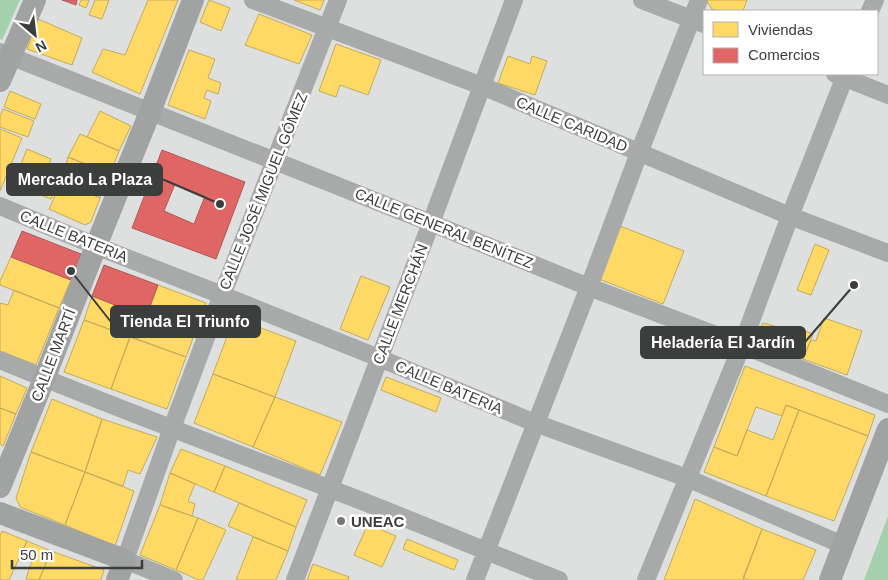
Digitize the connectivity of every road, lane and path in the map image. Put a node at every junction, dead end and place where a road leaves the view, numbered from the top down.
1 (35, 0) edge
2 (192, 0) edge
3 (253, 0) edge
4 (338, 0) edge
5 (514, 0) edge
6 (642, 0) edge
7 (699, 0) edge
8 (698, 22) edge
9 (328, 28) junction
10 (5, 54) edge
11 (842, 75) edge
12 (0, 81) edge
13 (482, 86) junction
14 (888, 95) edge
15 (150, 112) junction
16 (639, 153) junction
17 (275, 161) junction
18 (0, 206) edge
19 (790, 216) junction
20 (431, 223) junction
21 (96, 246) junction
22 (888, 253) edge
23 (589, 287) junction
24 (222, 295) junction
25 (742, 345) junction
26 (379, 358) junction
27 (0, 360) edge
28 (44, 379) junction
29 (888, 404) edge
30 (535, 423) junction
31 (172, 428) junction
32 (888, 429) edge
33 (687, 478) junction
34 (0, 487) edge
35 (330, 488) junction
36 (0, 513) edge
37 (843, 545) junction
38 (486, 552) junction
39 (121, 570) edge
40 (174, 580) edge
41 (295, 580) edge
42 (475, 580) edge
43 (559, 580) edge
44 (646, 580) edge
45 (830, 580) edge

1 - 10 main road
2 - 15 main road, CALLE MARTÍ
3 - 9 street, CALLE CARIDAD
4 - 9 street, CALLE JOSÉ MIGUEL GÓMEZ
5 - 13 street, CALLE MERCHÁN
6 - 8 street
7 - 8 street
8 - 16 street
9 - 13 street, CALLE CARIDAD
9 - 17 street, CALLE JOSÉ MIGUEL GÓMEZ
10 - 12 main road
10 - 15 street, CALLE GENERAL BENÍTEZ
11 - 14 street
11 - 19 street
13 - 16 street, CALLE CARIDAD
13 - 20 street, CALLE MERCHÁN
15 - 17 street, CALLE GENERAL BENÍTEZ
15 - 21 main road, CALLE MARTÍ
16 - 19 street, CALLE CARIDAD
16 - 23 street
17 - 20 street, CALLE GENERAL BENÍTEZ
17 - 24 street, CALLE JOSÉ MIGUEL GÓMEZ
18 - 21 street, CALLE BATERIA
19 - 22 street, CALLE CARIDAD
19 - 25 street
20 - 23 street, CALLE GENERAL BENÍTEZ
20 - 26 street, CALLE MERCHÁN
21 - 24 street, CALLE BATERIA
21 - 28 main road, CALLE MARTÍ
23 - 25 street, CALLE GENERAL BENÍTEZ
23 - 30 street
24 - 26 street, CALLE BATERIA
24 - 31 street, CALLE JOSÉ MIGUEL GÓMEZ
25 - 29 street, CALLE GENERAL BENÍTEZ
25 - 33 street
26 - 30 street, CALLE BATERIA
26 - 35 street, CALLE MERCHÁN
27 - 28 street
28 - 31 street
28 - 34 main road, CALLE MARTÍ
30 - 33 street, CALLE BATERIA
30 - 38 street
31 - 35 street
31 - 39 street, CALLE JOSÉ MIGUEL GÓMEZ
32 - 37 main road
33 - 37 street, CALLE BATERIA
33 - 44 street
35 - 38 street
35 - 41 street, CALLE MERCHÁN
36 - 39 main road
37 - 45 main road
38 - 42 street
38 - 43 street
39 - 40 street

